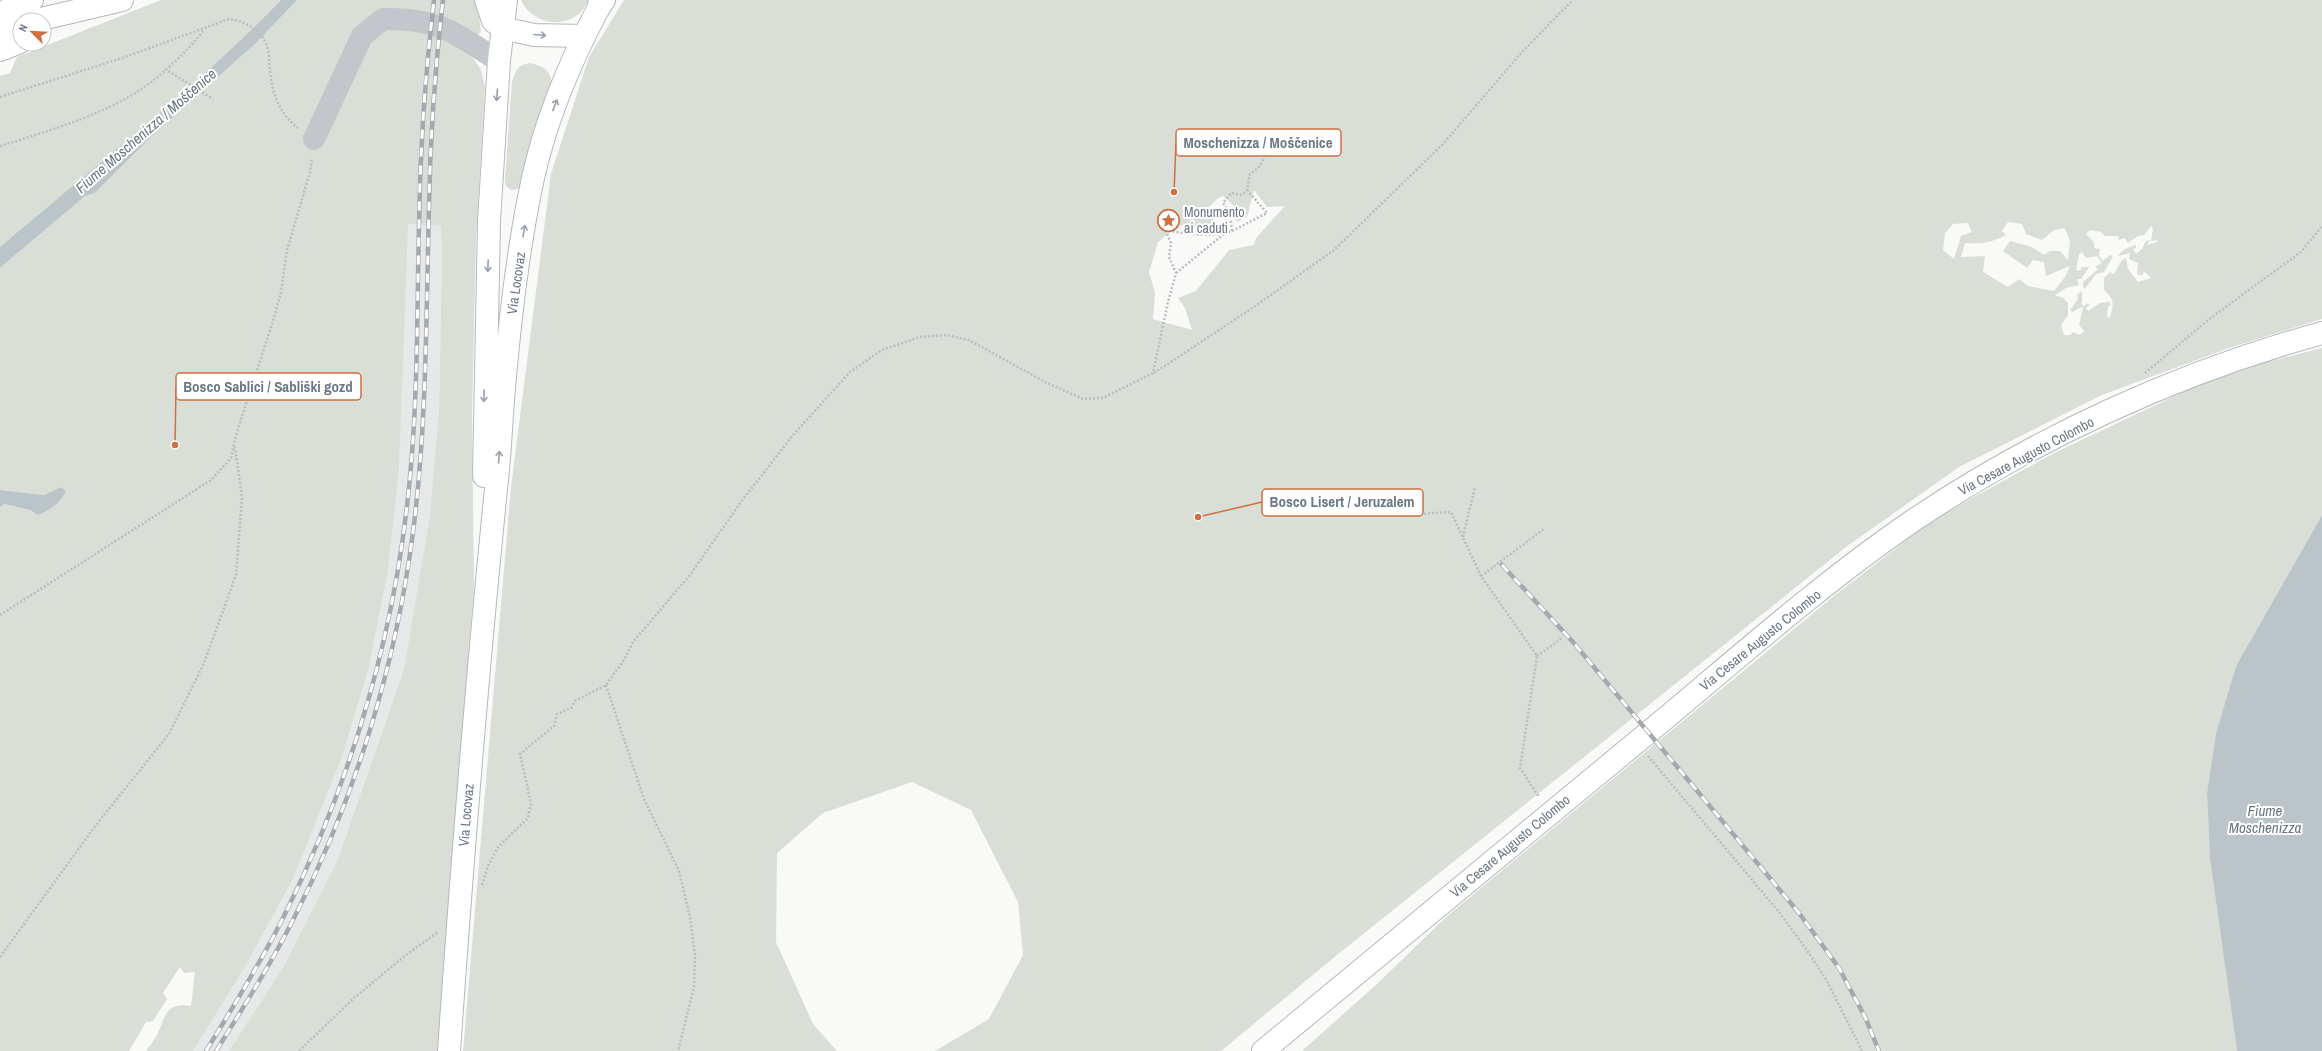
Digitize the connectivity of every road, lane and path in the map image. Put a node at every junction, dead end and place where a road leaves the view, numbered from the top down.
1 (32, 0) edge
2 (96, 0) edge
3 (122, 0) edge
4 (486, 0) edge
5 (506, 0) edge
6 (1573, 0) edge
7 (601, 3) edge
8 (70, 5) edge
9 (23, 12) edge
10 (50, 12) edge
11 (52, 13) edge
12 (52, 21) edge
13 (502, 28) junction
14 (12, 29) edge
15 (204, 30) junction
16 (584, 36) junction
17 (0, 50) edge
18 (499, 61) junction
19 (165, 69) junction
20 (0, 97) edge
21 (213, 99) dead end
22 (1261, 132) dead end
23 (314, 139) junction
24 (0, 146) edge
25 (1247, 190) junction
26 (1166, 212) dead end
27 (1159, 214) dead end
28 (2322, 226) edge
29 (1165, 227) junction
30 (1232, 231) junction
31 (1224, 234) junction
32 (1176, 273) junction
33 (2322, 333) edge
34 (1153, 373) junction
35 (2140, 377) dead end
36 (235, 444) junction
37 (1475, 487) dead end
38 (1420, 514) dead end
39 (1544, 529) dead end
40 (1463, 538) junction
41 (1482, 576) junction
42 (486, 579) junction
43 (0, 615) edge
44 (1562, 638) dead end
45 (1537, 656) junction
46 (606, 685) junction
47 (1636, 742) junction
48 (1550, 814) junction
49 (481, 886) dead end
50 (457, 928) junction
51 (0, 957) edge
52 (299, 1051) edge
53 (449, 1051) edge
54 (678, 1051) edge
55 (1263, 1051) edge
56 (1862, 1051) edge

1 - 9 main road
2 - 8 main road
3 - 8 main road
4 - 13 main road
5 - 13 main road, Via Locovaz
6 - 34 path
7 - 16 main road, Via Locovaz
8 - 10 main road
8 - 11 main road
8 - 12 main road
13 -> 16 main road
13 - 18 main road, Via Locovaz
14 - 17 main road
15 - 19 path
15 - 20 path
15 - 23 path
42 -> 16 main road, Via Locovaz
18 - 23 lane
18 -> 42 main road, Via Locovaz
19 - 21 path
19 - 24 path
22 - 25 path
23 - 36 path
25 - 30 path
25 - 30 path
26 - 29 path
27 - 29 path
28 - 35 path
29 - 31 path
29 - 32 path
30 - 31 path
31 - 32 path
32 - 34 path
33 - 47 main road, Via Cesare Augusto Colombo
34 - 46 path
36 - 43 path
36 - 51 path
37 - 40 path
38 - 40 path
39 - 41 path
40 - 41 path
41 - 45 path
42 - 50 main road, Via Locovaz
44 - 45 path
45 - 48 path
46 - 49 path
46 - 54 path
47 - 48 main road, Via Cesare Augusto Colombo
47 - 56 path
48 - 55 main road, Via Cesare Augusto Colombo
50 - 52 path
50 - 53 main road, Via Locovaz

